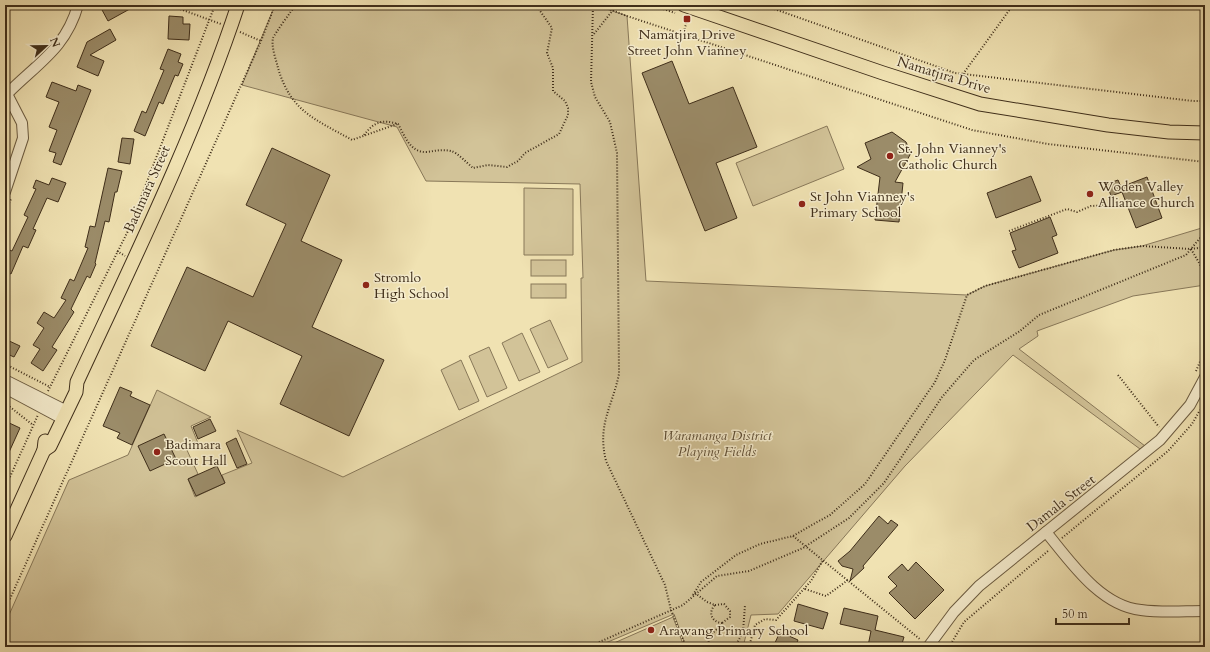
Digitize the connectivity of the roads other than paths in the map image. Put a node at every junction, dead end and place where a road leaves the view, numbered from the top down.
1 (78, 5) edge
2 (238, 5) edge
3 (688, 10) edge
4 (6, 92) edge
5 (1205, 133) edge
6 (5, 192) edge
7 (1205, 376) edge
8 (5, 380) edge
9 (5, 388) edge
10 (62, 413) junction
11 (1046, 532) junction
12 (5, 536) edge
13 (1205, 611) edge
14 (929, 647) edge

1 - 4 street
2 - 10 main road, Badimara Street
3 - 5 main road, Namatjira Drive
4 - 6 street
7 - 11 street, Damala Street
8 - 10 street
9 - 10 street
10 - 12 main road, Badimara Street
11 - 13 street
11 - 14 street, Damala Street

